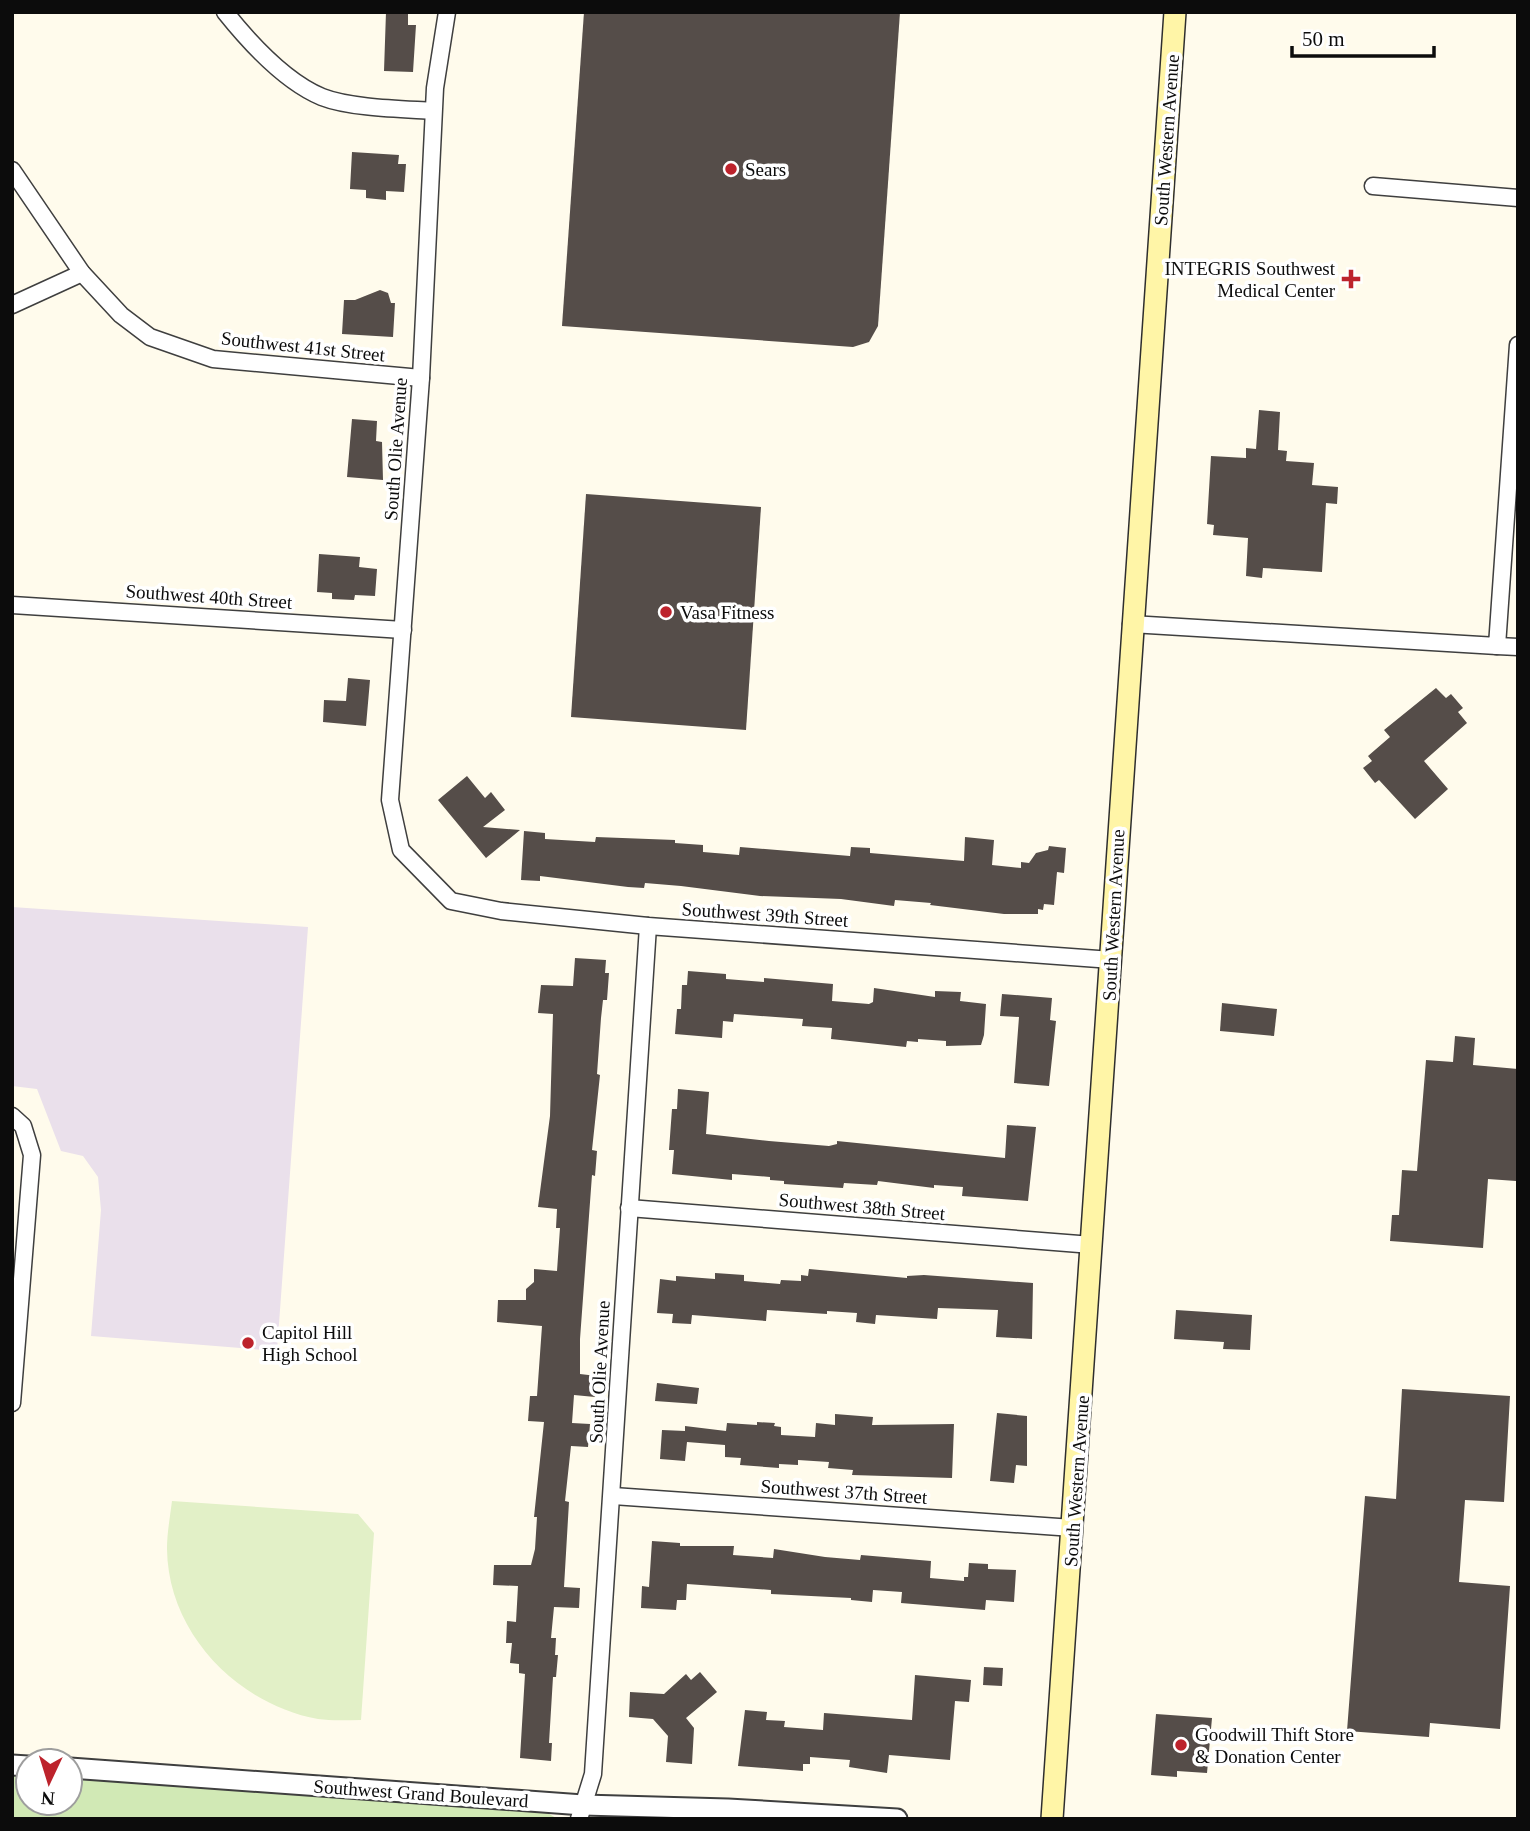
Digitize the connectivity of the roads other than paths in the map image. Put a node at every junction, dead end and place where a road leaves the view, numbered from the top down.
1 (225, 12) edge
2 (447, 12) edge
3 (1175, 12) edge
4 (433, 111) junction
5 (12, 170) edge
6 (1373, 186) dead end
7 (1518, 198) edge
8 (82, 273) junction
9 (12, 305) edge
10 (1518, 345) edge
11 (421, 378) junction
12 (12, 605) edge
13 (1132, 624) junction
14 (404, 630) junction
15 (1497, 646) junction
16 (1518, 648) edge
17 (426, 878) joint
18 (648, 926) junction
19 (1112, 960) junction
20 (12, 1116) edge
21 (629, 1208) junction
22 (1092, 1245) junction
23 (12, 1403) edge
24 (613, 1496) junction
25 (1073, 1528) junction
26 (84, 1769) edge
27 (581, 1812) edge
28 (897, 1819) edge
29 (1052, 1819) edge

1 - 4 street
2 - 4 street, South Olie Avenue
3 - 13 main road, South Western Avenue
4 - 11 street, South Olie Avenue
5 - 8 street, Southwest 41st Street
6 - 7 street
8 - 9 street
8 - 11 street, Southwest 41st Street
10 - 15 street
11 - 14 street, South Olie Avenue
12 - 14 street, Southwest 40th Street
13 - 15 street
13 - 19 main road, South Western Avenue
14 - 17 street, South Olie Avenue
15 - 16 street
17 - 18 street, Southwest 39th Street
18 - 19 street, Southwest 39th Street
18 - 21 street, South Olie Avenue
19 - 22 main road, South Western Avenue
20 - 23 street
21 - 22 street, Southwest 38th Street
21 - 24 street, South Olie Avenue
22 - 25 main road, South Western Avenue
24 - 25 street, Southwest 37th Street
24 - 27 street, South Olie Avenue
25 - 29 main road, South Western Avenue
26 - 27 street, Southwest Grand Boulevard
27 - 28 street, Southwest Grand Boulevard

